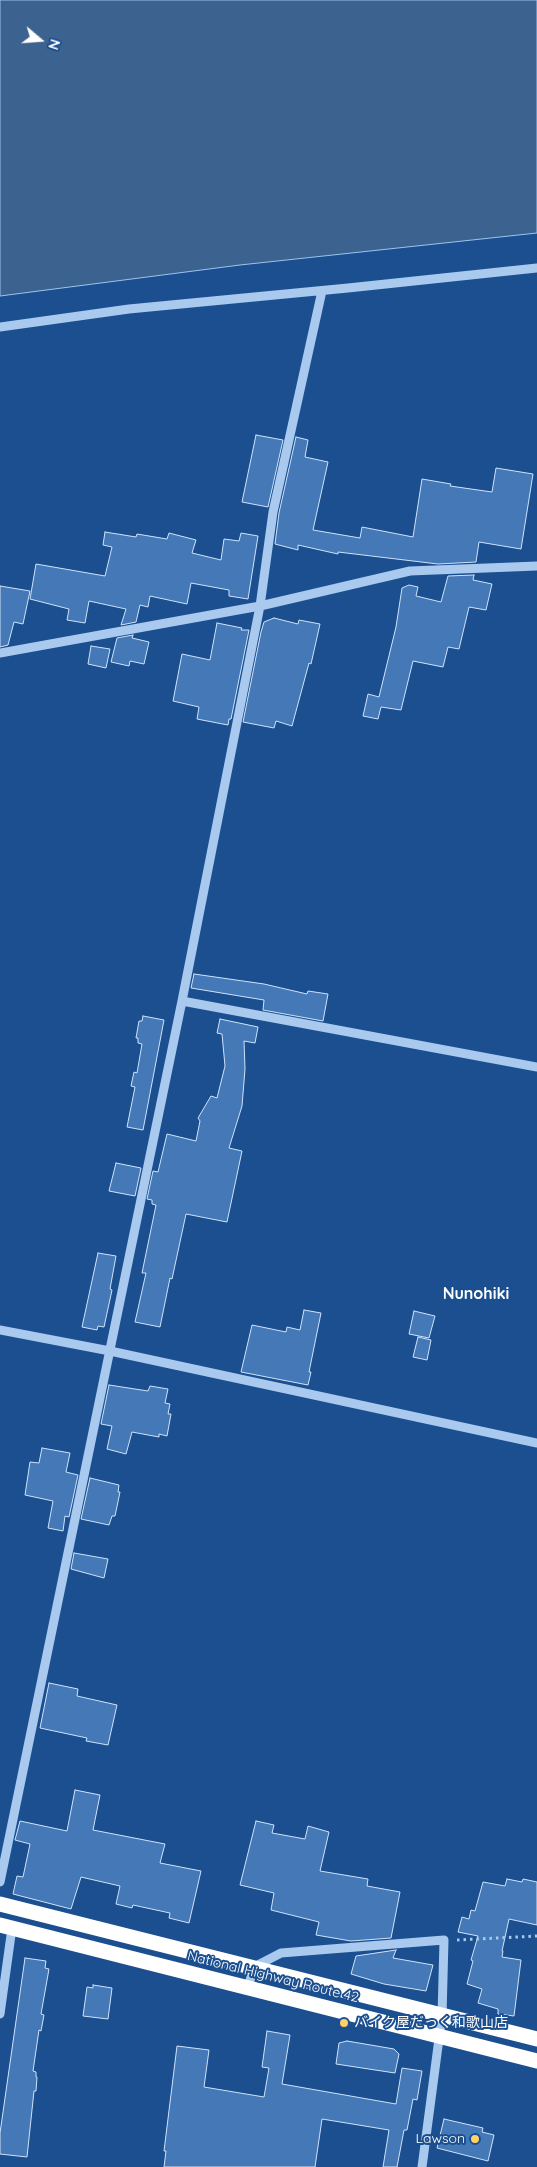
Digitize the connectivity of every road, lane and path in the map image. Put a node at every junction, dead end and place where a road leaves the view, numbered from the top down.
1 (537, 268) edge
2 (322, 291) junction
3 (0, 327) edge
4 (537, 566) edge
5 (260, 606) junction
6 (0, 653) edge
7 (182, 1001) junction
8 (537, 1067) edge
9 (0, 1330) edge
10 (110, 1351) junction
11 (537, 1443) edge
12 (0, 1882) edge
13 (0, 1904) edge
14 (6, 1926) edge
15 (537, 1936) edge
16 (444, 1940) junction
17 (254, 1967) junction
18 (248, 1988) junction
19 (0, 2014) edge
20 (442, 2016) junction
21 (440, 2037) junction
22 (537, 2039) edge
23 (537, 2061) edge
24 (422, 2167) edge

1 - 2 street
2 - 3 street
2 - 5 street
4 - 5 street
5 - 6 street
5 - 7 street
7 - 8 street
7 - 10 street
9 - 10 street
10 - 11 street
10 - 12 street
13 - 17 highway, National Highway Route 42
14 - 18 highway, National Highway Route 42
14 - 19 street
15 - 16 path
16 - 17 street
16 - 20 street
17 - 18 street
17 - 20 highway, National Highway Route 42
18 - 21 highway, National Highway Route 42
20 - 21 street
20 - 22 highway, National Highway Route 42
21 - 23 highway, National Highway Route 42
21 - 24 street

